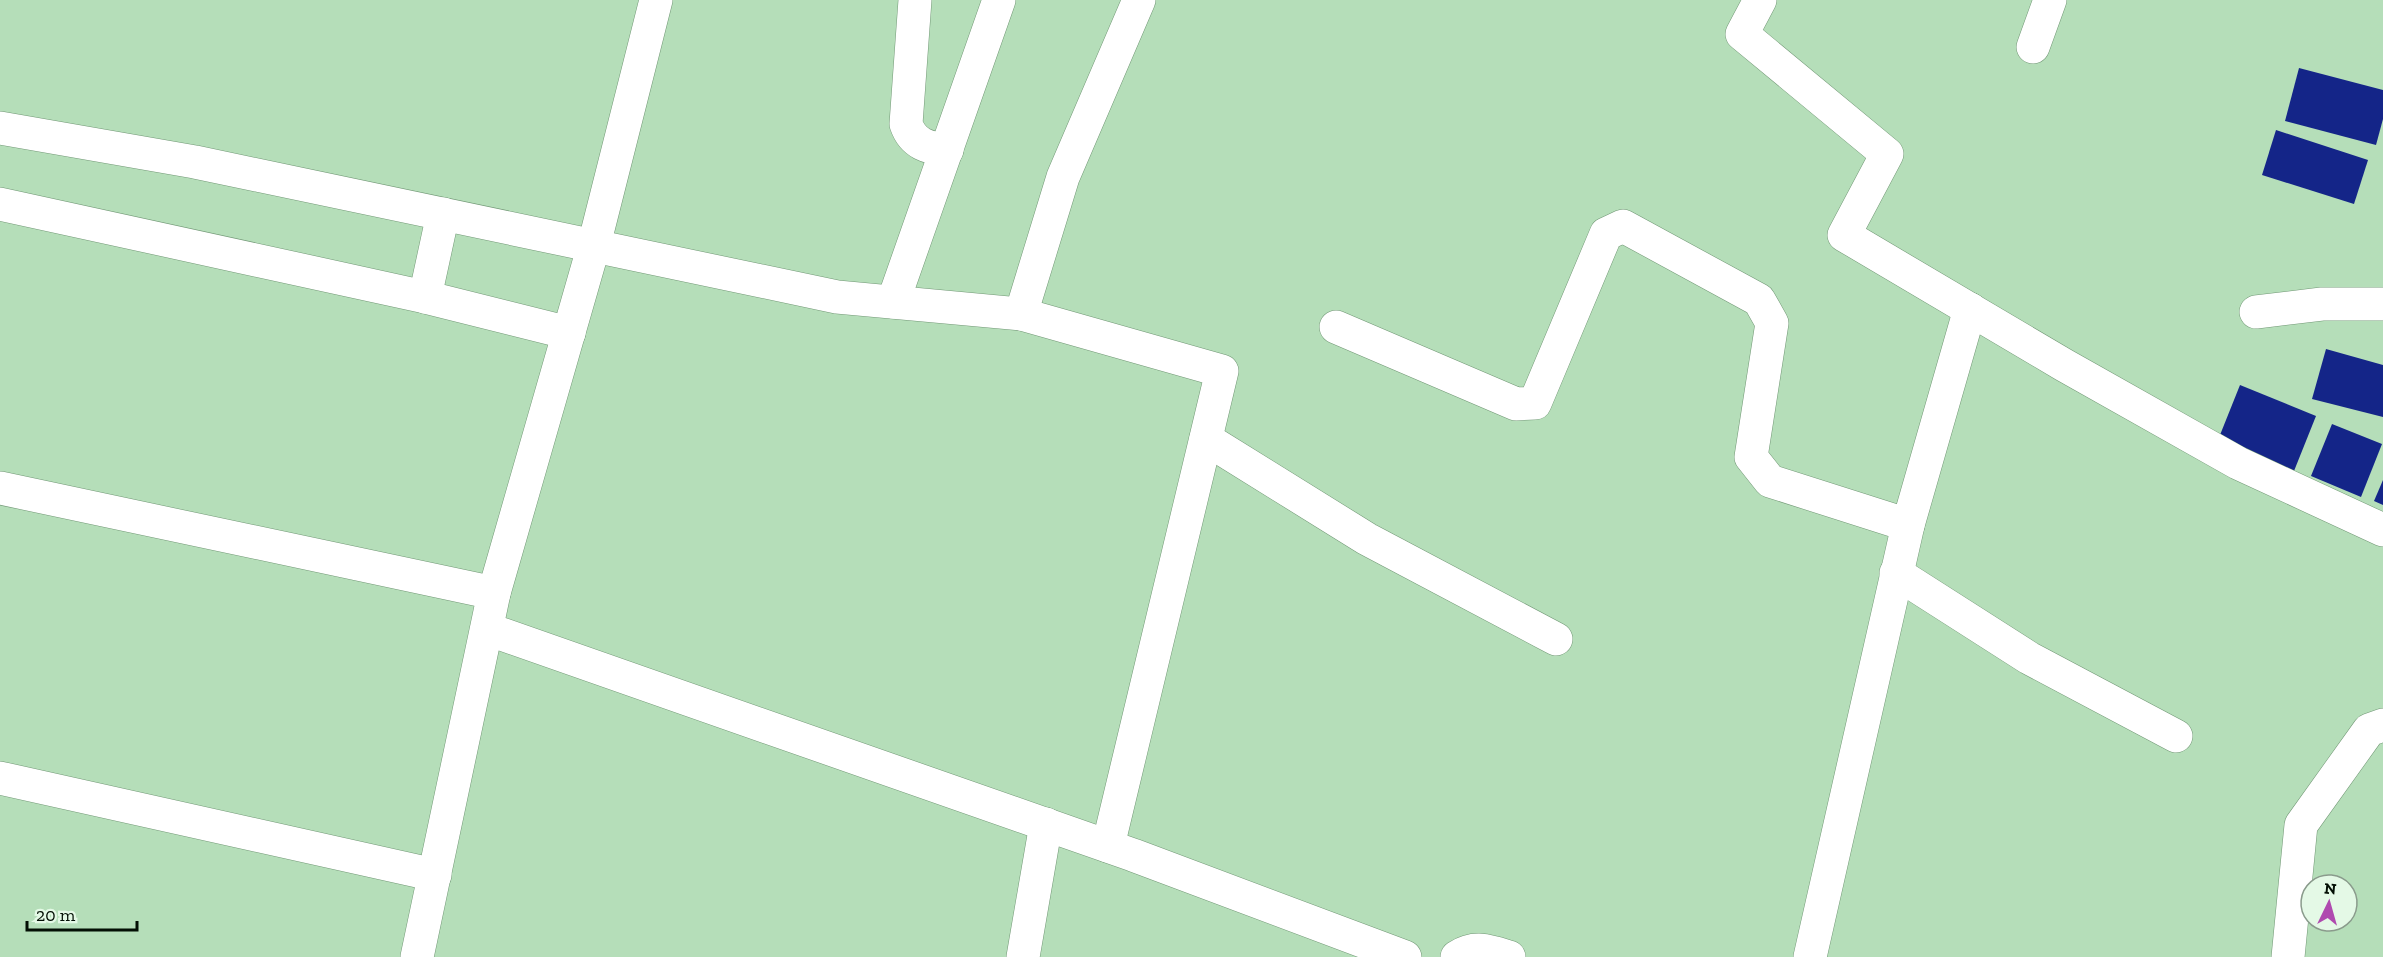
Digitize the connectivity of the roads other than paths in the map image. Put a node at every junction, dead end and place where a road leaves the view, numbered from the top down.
1 (656, 0) edge
2 (915, 0) edge
3 (999, 0) edge
4 (1139, 0) edge
5 (1760, 0) edge
6 (2050, 0) edge
7 (2033, 47) dead end
8 (0, 128) edge
9 (947, 150) junction
10 (0, 204) edge
11 (443, 214) junction
12 (594, 244) junction
13 (425, 297) junction
14 (893, 302) junction
15 (2383, 304) edge
16 (1970, 309) junction
17 (2256, 312) dead end
18 (1022, 314) junction
19 (1336, 327) dead end
20 (569, 333) junction
21 (1206, 439) junction
22 (0, 489) edge
23 (1908, 525) junction
24 (2383, 530) edge
25 (1896, 573) junction
26 (494, 593) junction
27 (487, 629) junction
28 (1556, 639) dead end
29 (2383, 725) edge
30 (2176, 736) dead end
31 (0, 778) edge
32 (1046, 824) junction
33 (1108, 846) junction
34 (435, 875) junction
35 (417, 957) edge
36 (1023, 957) edge
37 (1405, 957) edge
38 (1457, 957) edge
39 (1509, 957) edge
40 (1810, 957) edge
41 (2288, 957) edge

1 - 12 street
2 - 9 street
3 - 9 street
4 - 18 street
5 - 16 street
6 - 7 street
8 - 11 street
9 - 14 street
10 - 13 street
11 - 12 street
11 - 13 street
12 - 14 street
12 - 20 street
13 - 20 street
14 - 18 street
15 - 17 street
16 - 23 street
16 - 24 street
18 - 21 street
19 - 23 street
20 - 26 street
21 - 28 street
21 - 33 street
22 - 26 street
23 - 25 street
25 - 30 street
25 - 40 street
26 - 27 street
27 - 32 street
27 - 34 street
29 - 41 street
31 - 34 street
32 - 33 street
32 - 36 street
33 - 37 street
34 - 35 street
38 - 39 street

